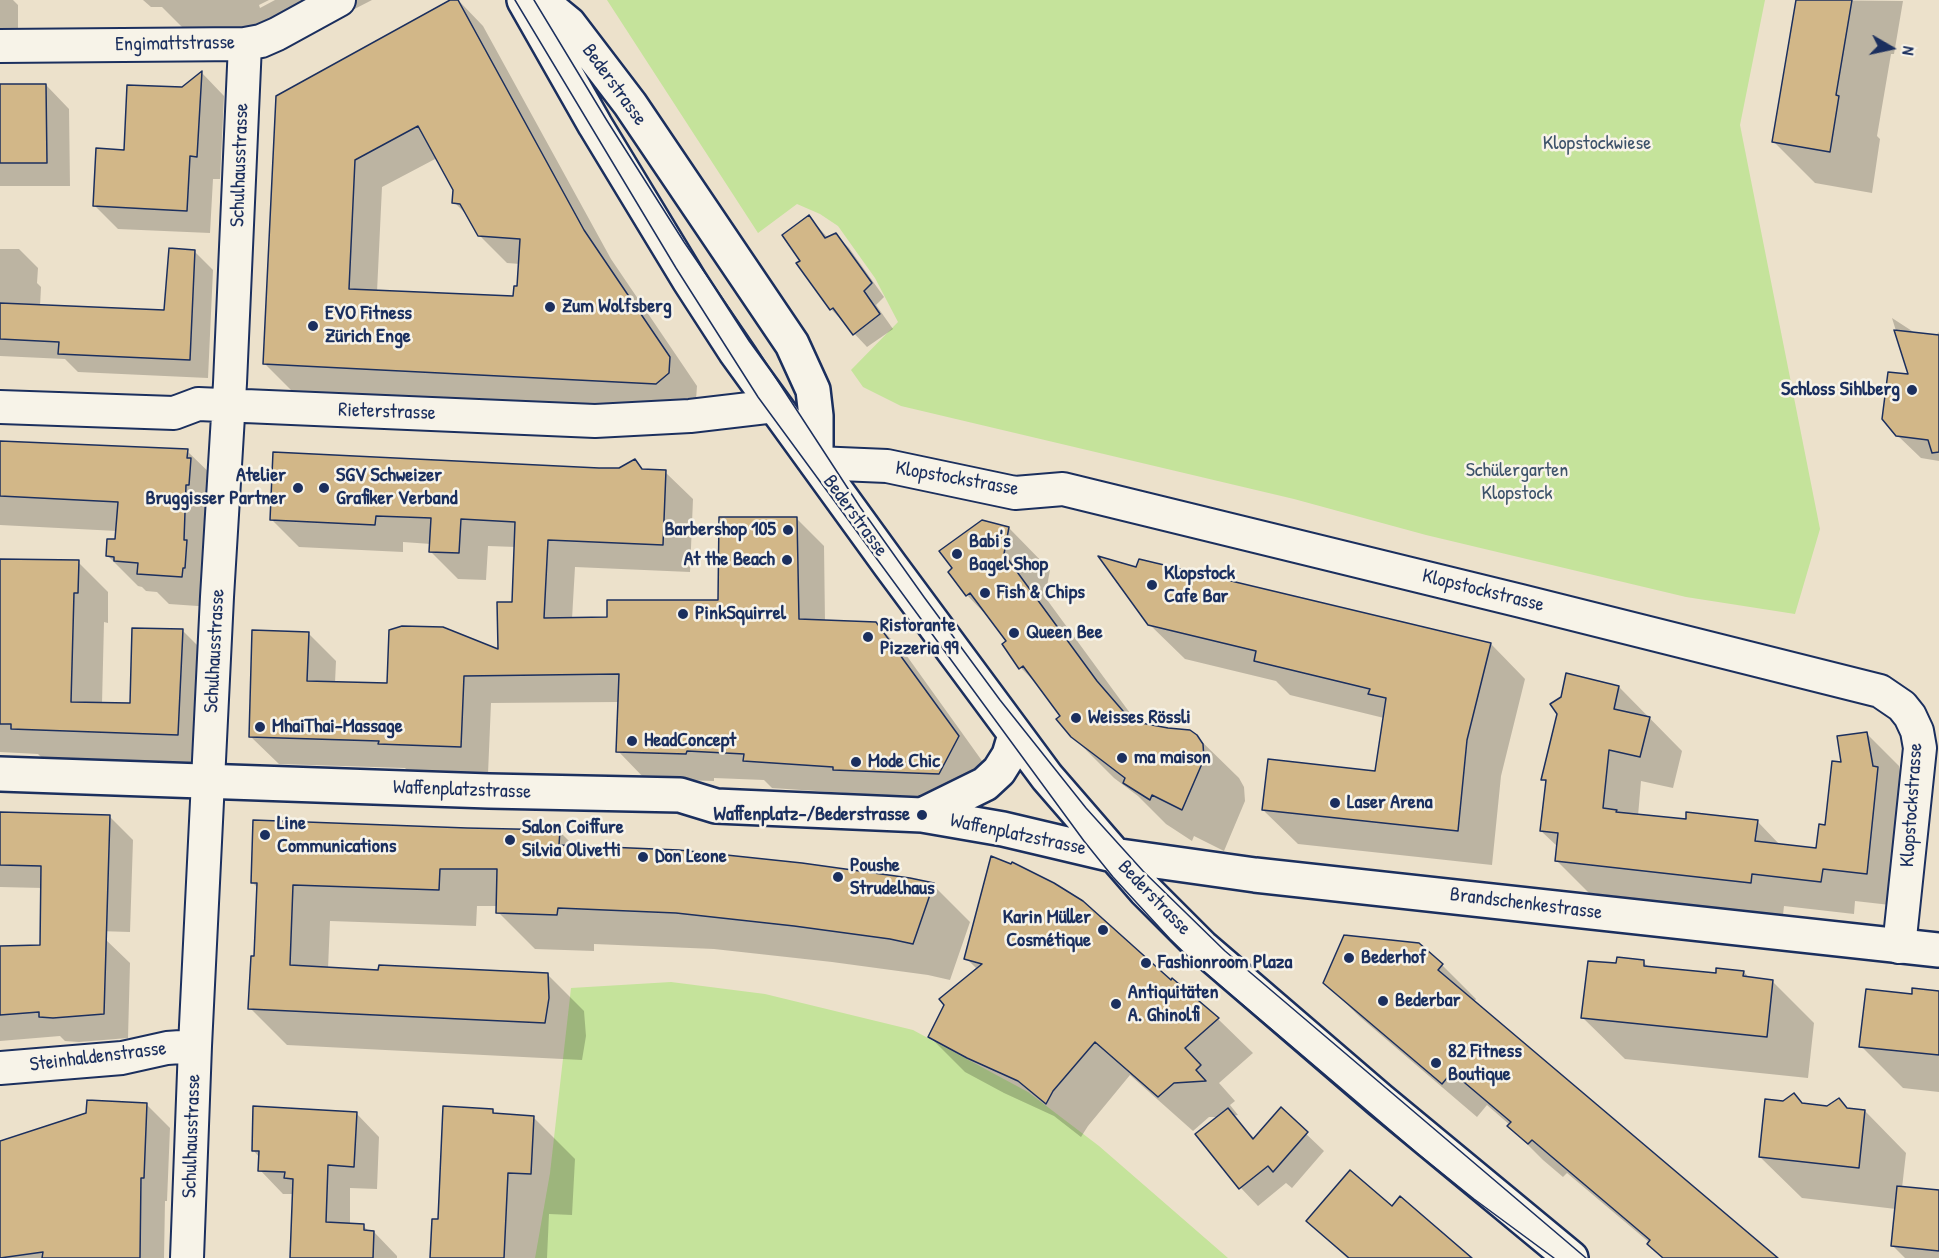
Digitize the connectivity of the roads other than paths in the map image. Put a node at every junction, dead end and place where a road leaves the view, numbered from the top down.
1 (339, 0) edge
2 (524, 0) edge
3 (540, 0) edge
4 (244, 44) junction
5 (0, 46) edge
6 (229, 405) junction
7 (775, 406) junction
8 (0, 407) edge
9 (816, 462) junction
10 (1015, 735) junction
11 (0, 774) edge
12 (208, 781) junction
13 (922, 815) junction
14 (1113, 855) junction
15 (1899, 947) junction
16 (1939, 950) edge
17 (195, 1046) junction
18 (0, 1068) edge
19 (187, 1258) edge
20 (1571, 1258) edge

1 - 4 street, Engimattstrasse
2 - 7 main road, Bederstrasse
3 - 9 main road, Bederstrasse
4 - 5 street, Engimattstrasse
4 - 6 street, Schulhausstrasse
6 - 7 street, Rieterstrasse
6 - 8 street, Rieterstrasse
6 - 12 street, Schulhausstrasse
7 - 9 main road, Bederstrasse
9 - 10 main road, Bederstrasse
9 - 15 street, Klopstockstrasse
10 - 13 main road, Waffenplatzstrasse
10 - 14 main road, Bederstrasse
11 - 12 main road, Waffenplatzstrasse
12 - 13 main road, Waffenplatzstrasse
12 - 17 street, Schulhausstrasse
13 - 14 main road, Waffenplatzstrasse
14 - 15 main road, Brandschenkestrasse
14 - 20 main road, Bederstrasse
15 - 16 main road, Brandschenkestrasse
17 - 18 street, Steinhaldenstrasse
17 - 19 street, Schulhausstrasse

